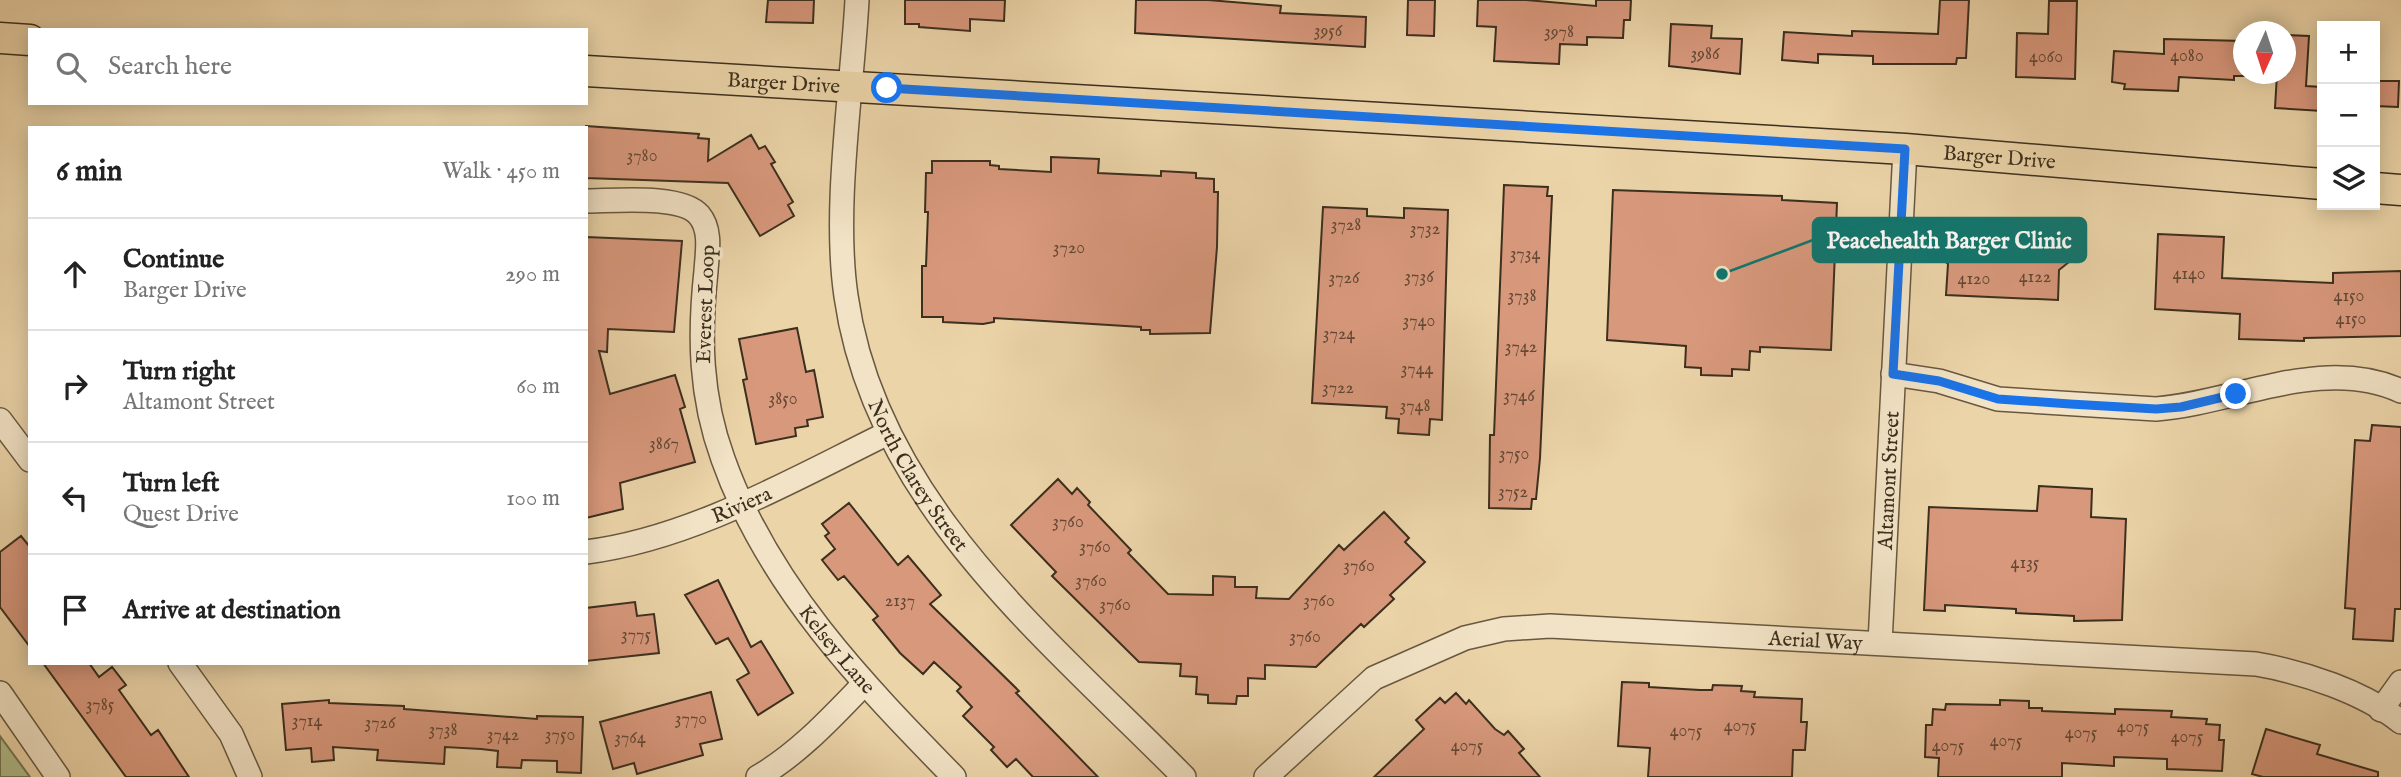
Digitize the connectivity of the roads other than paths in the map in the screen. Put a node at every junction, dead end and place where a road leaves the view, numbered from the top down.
1 (858, 0) edge
2 (0, 38) edge
3 (28, 40) edge
4 (588, 71) edge
5 (853, 86) junction
6 (1905, 149) junction
7 (2317, 184) edge
8 (2380, 188) edge
9 (2401, 190) edge
10 (588, 201) edge
11 (1893, 374) junction
12 (2401, 391) edge
13 (0, 420) edge
14 (888, 433) junction
15 (28, 457) edge
16 (742, 505) junction
17 (588, 552) edge
18 (1880, 643) junction
19 (181, 665) edge
20 (2401, 682) edge
21 (863, 685) junction
22 (0, 693) edge
23 (2381, 710) junction
24 (2401, 722) edge
25 (58, 777) edge
26 (250, 777) edge
27 (758, 777) edge
28 (954, 777) edge
29 (1184, 777) edge
30 (1266, 777) edge

1 - 5 street, North Clarey Street
2 - 3 main road
4 - 5 main road, Barger Drive
5 - 6 main road, Barger Drive
5 - 14 street, North Clarey Street
6 - 7 main road, Barger Drive
6 - 11 street, Altamont Street
8 - 9 main road
10 - 16 street, Everest Loop
11 - 12 street
11 - 18 street, Altamont Street
13 - 15 street
14 - 16 street, Riviera
14 - 29 street, North Clarey Street
16 - 17 street, Riviera
16 - 21 street, Kelsey Lane
18 - 23 street, Aerial Way
18 - 30 street, Aerial Way
19 - 26 street
20 - 23 street
21 - 27 street
21 - 28 street, Kelsey Lane
22 - 25 street
23 - 24 street, Aerial Way

